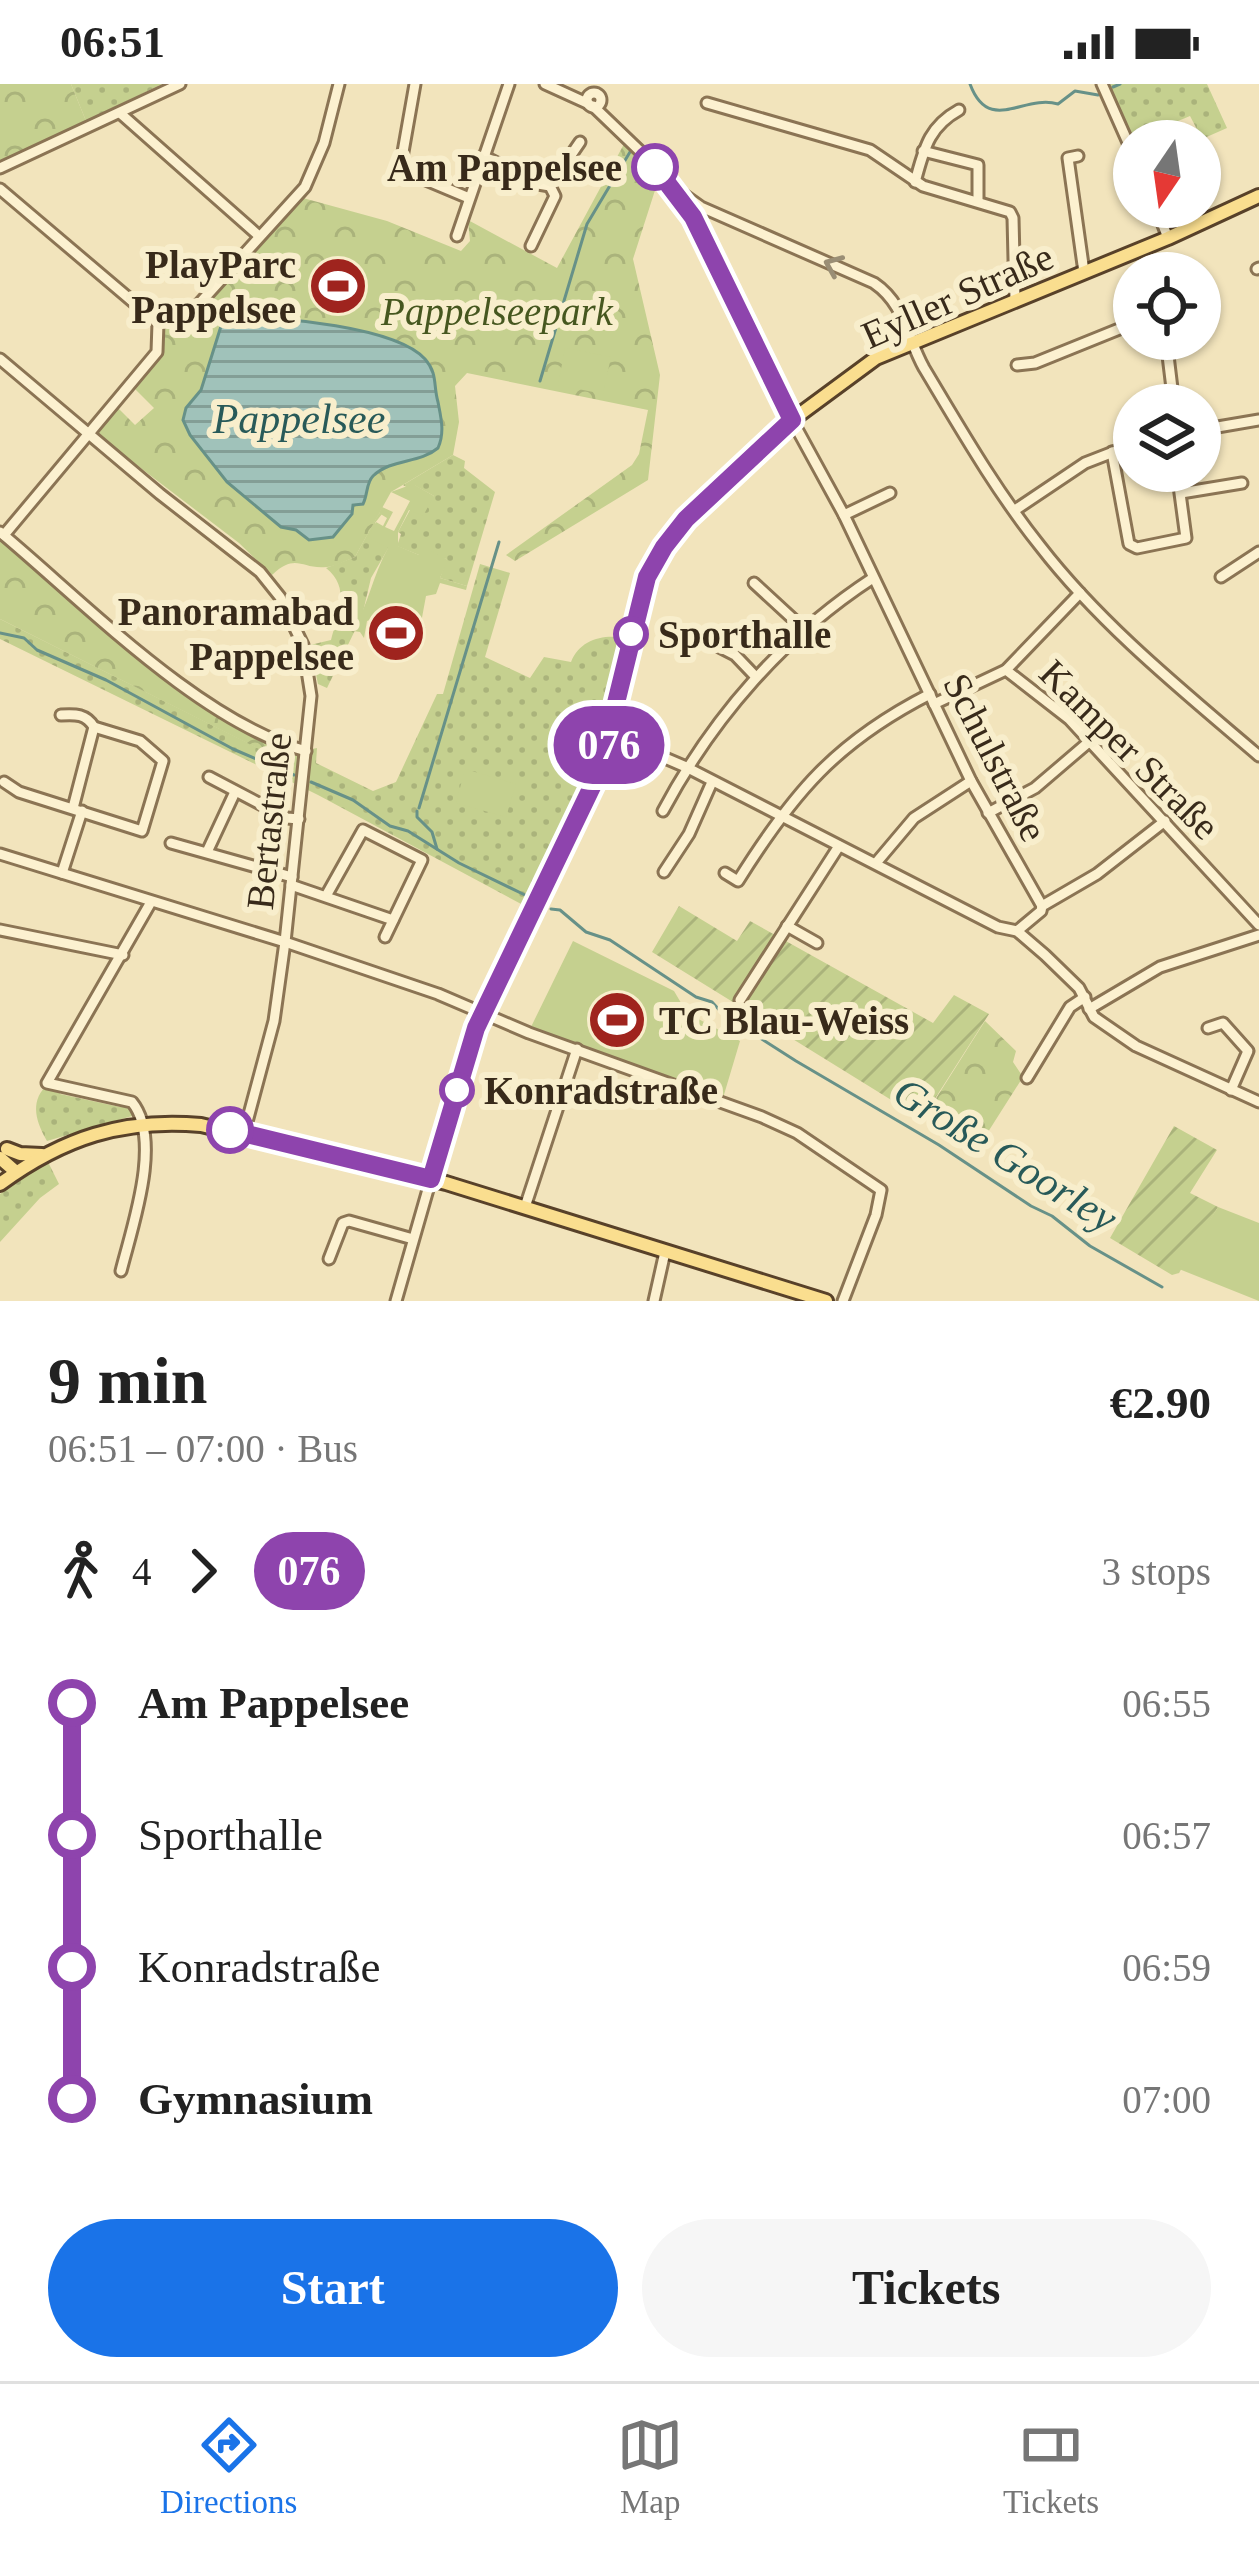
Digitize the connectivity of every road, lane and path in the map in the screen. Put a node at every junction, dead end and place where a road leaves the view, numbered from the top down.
1 (180, 84) edge
2 (339, 84) edge
3 (415, 84) edge
4 (509, 84) edge
5 (1102, 84) edge
6 (549, 86) edge
7 (598, 96) edge
8 (707, 103) dead end
9 (959, 110) dead end
10 (120, 113) junction
11 (1118, 120) edge
12 (580, 142) dead end
13 (923, 151) junction
14 (1078, 155) dead end
15 (483, 156) junction
16 (0, 168) edge
17 (915, 182) junction
18 (550, 186) junction
19 (0, 189) edge
20 (1259, 196) edge
21 (469, 198) junction
22 (978, 201) junction
23 (694, 209) junction
24 (1164, 228) edge
25 (260, 236) junction
26 (458, 236) dead end
27 (1168, 238) junction
28 (531, 246) dead end
29 (1084, 272) junction
30 (1016, 300) junction
31 (158, 323) junction
32 (1113, 331) edge
33 (909, 342) junction
34 (0, 358) edge
35 (1017, 365) dead end
36 (792, 420) junction
37 (1259, 420) edge
38 (1221, 426) edge
39 (88, 434) junction
40 (1112, 452) joint
41 (1242, 483) dead end
42 (890, 493) dead end
43 (1181, 493) joint
44 (1015, 510) junction
45 (844, 515) junction
46 (2, 534) edge
47 (1259, 552) edge
48 (1221, 577) dead end
49 (873, 578) junction
50 (754, 584) dead end
51 (1080, 593) junction
52 (805, 630) junction
53 (700, 637) dead end
54 (1006, 670) junction
55 (757, 677) junction
56 (932, 699) junction
57 (61, 715) dead end
58 (94, 727) junction
59 (611, 735) junction
60 (1090, 741) junction
61 (306, 751) junction
62 (1259, 756) edge
63 (686, 767) junction
64 (209, 777) dead end
65 (970, 781) junction
66 (4, 782) dead end
67 (712, 782) junction
68 (235, 792) junction
69 (77, 810) junction
70 (663, 811) dead end
71 (988, 813) junction
72 (779, 815) junction
73 (298, 819) junction
74 (1165, 821) junction
75 (171, 843) dead end
76 (839, 846) junction
77 (207, 852) junction
78 (0, 854) edge
79 (875, 863) junction
80 (664, 872) dead end
81 (62, 873) junction
82 (725, 873) dead end
83 (292, 881) junction
84 (326, 896) junction
85 (151, 902) junction
86 (1042, 906) junction
87 (393, 920) junction
88 (1259, 925) edge
89 (788, 926) junction
90 (0, 930) edge
91 (1017, 931) junction
92 (1259, 935) edge
93 (385, 937) dead end
94 (285, 942) junction
95 (817, 943) dead end
96 (123, 955) junction
97 (1085, 997) junction
98 (740, 1000) dead end
99 (1089, 1009) junction
100 (482, 1013) junction
101 (1208, 1028) dead end
102 (578, 1049) junction
103 (1027, 1078) dead end
104 (1231, 1090) junction
105 (1259, 1102) edge
106 (143, 1124) junction
107 (244, 1133) junction
108 (2, 1150) edge
109 (44, 1155) junction
110 (16, 1172) junction
111 (431, 1179) junction
112 (0, 1184) edge
113 (524, 1207) junction
114 (413, 1239) junction
115 (668, 1256) junction
116 (329, 1258) dead end
117 (121, 1271) dead end
118 (396, 1301) edge
119 (654, 1301) edge
120 (804, 1301) edge
121 (826, 1301) edge
122 (843, 1301) edge

1 - 10 street
2 - 25 street
3 - 21 street
4 - 15 street
5 - 11 street
6 - 7 street, Schulstraße
7 - 23 street, Schulstraße
8 - 17 street
9 - 13 street
10 - 16 street
10 - 25 street
12 - 18 street
13 - 17 street
13 - 22 street
14 - 29 street, Eyller Straße
15 - 18 street
15 - 21 street
17 - 22 street
18 - 28 street
19 - 31 street
20 - 27 main road, Eyller Straße
21 - 26 street
22 - 30 street
33 -> 23 street
23 - 36 street, Schulstraße
24 - 27 street
25 - 31 street
27 - 29 main road, Eyller Straße
29 - 30 main road, Eyller Straße
30 - 33 main road, Eyller Straße
31 - 39 street
32 - 35 street
33 - 36 main road, Eyller Straße
33 - 44 street
34 - 39 street, Bertastraße
36 - 45 street, Schulstraße
36 - 59 main road, Eyller Straße
37 - 38 street
39 - 46 street
39 - 61 street, Bertastraße
40 - 43 street
40 - 44 street
41 - 43 street
42 - 45 street
44 - 51 street
45 - 49 street, Schulstraße
46 - 61 street
47 - 48 street
49 - 52 street
49 - 56 street, Schulstraße
50 - 52 street
51 - 54 street
51 - 62 street
52 - 55 street
53 - 55 street
54 - 56 street
54 - 60 street, Kamper Straße
55 - 63 street
56 - 65 street, Schulstraße
56 - 72 street
57 - 58 street
58 - 69 street
58 - 69 street
59 - 63 street
59 - 100 main road, Eyller Straße
60 - 71 street
60 - 74 street, Kamper Straße
61 - 73 street, Bertastraße
63 - 67 street
63 - 70 street
64 - 68 street
65 - 71 street, Schulstraße
65 - 79 street
66 - 69 street
67 - 72 street
67 - 80 street
68 - 73 street
68 - 77 street
69 - 81 street
71 - 86 street, Schulstraße
72 - 76 street
72 - 82 street
73 - 83 street, Bertastraße
74 - 86 street
74 - 88 street, Kamper Straße
75 - 77 street
76 - 79 street
76 - 89 street
77 - 83 street
78 - 81 street
79 - 91 street
81 - 85 street
83 - 84 street
83 - 94 street, Bertastraße
84 - 87 street
84 - 87 street
85 - 94 street
85 - 96 street
86 - 91 street
87 - 93 street
89 - 95 street
89 - 98 street
90 - 96 street
91 - 97 street
92 - 99 street
94 - 100 street
94 - 107 street, Bertastraße
96 - 106 street
97 - 99 street
97 - 103 street
99 - 104 street
100 - 102 street
100 - 111 main road, Eyller Straße
101 - 104 street
102 - 113 street
102 - 122 street
104 - 105 street
106 - 107 main road
106 - 109 main road
106 - 117 street
107 - 111 main road
108 - 109 main road
108 - 110 main road
109 - 110 main road
110 - 112 main road
111 - 113 main road
111 - 114 street
113 - 115 main road
114 - 116 street
114 - 118 street
115 - 119 street
115 - 120 main road
115 - 121 main road

